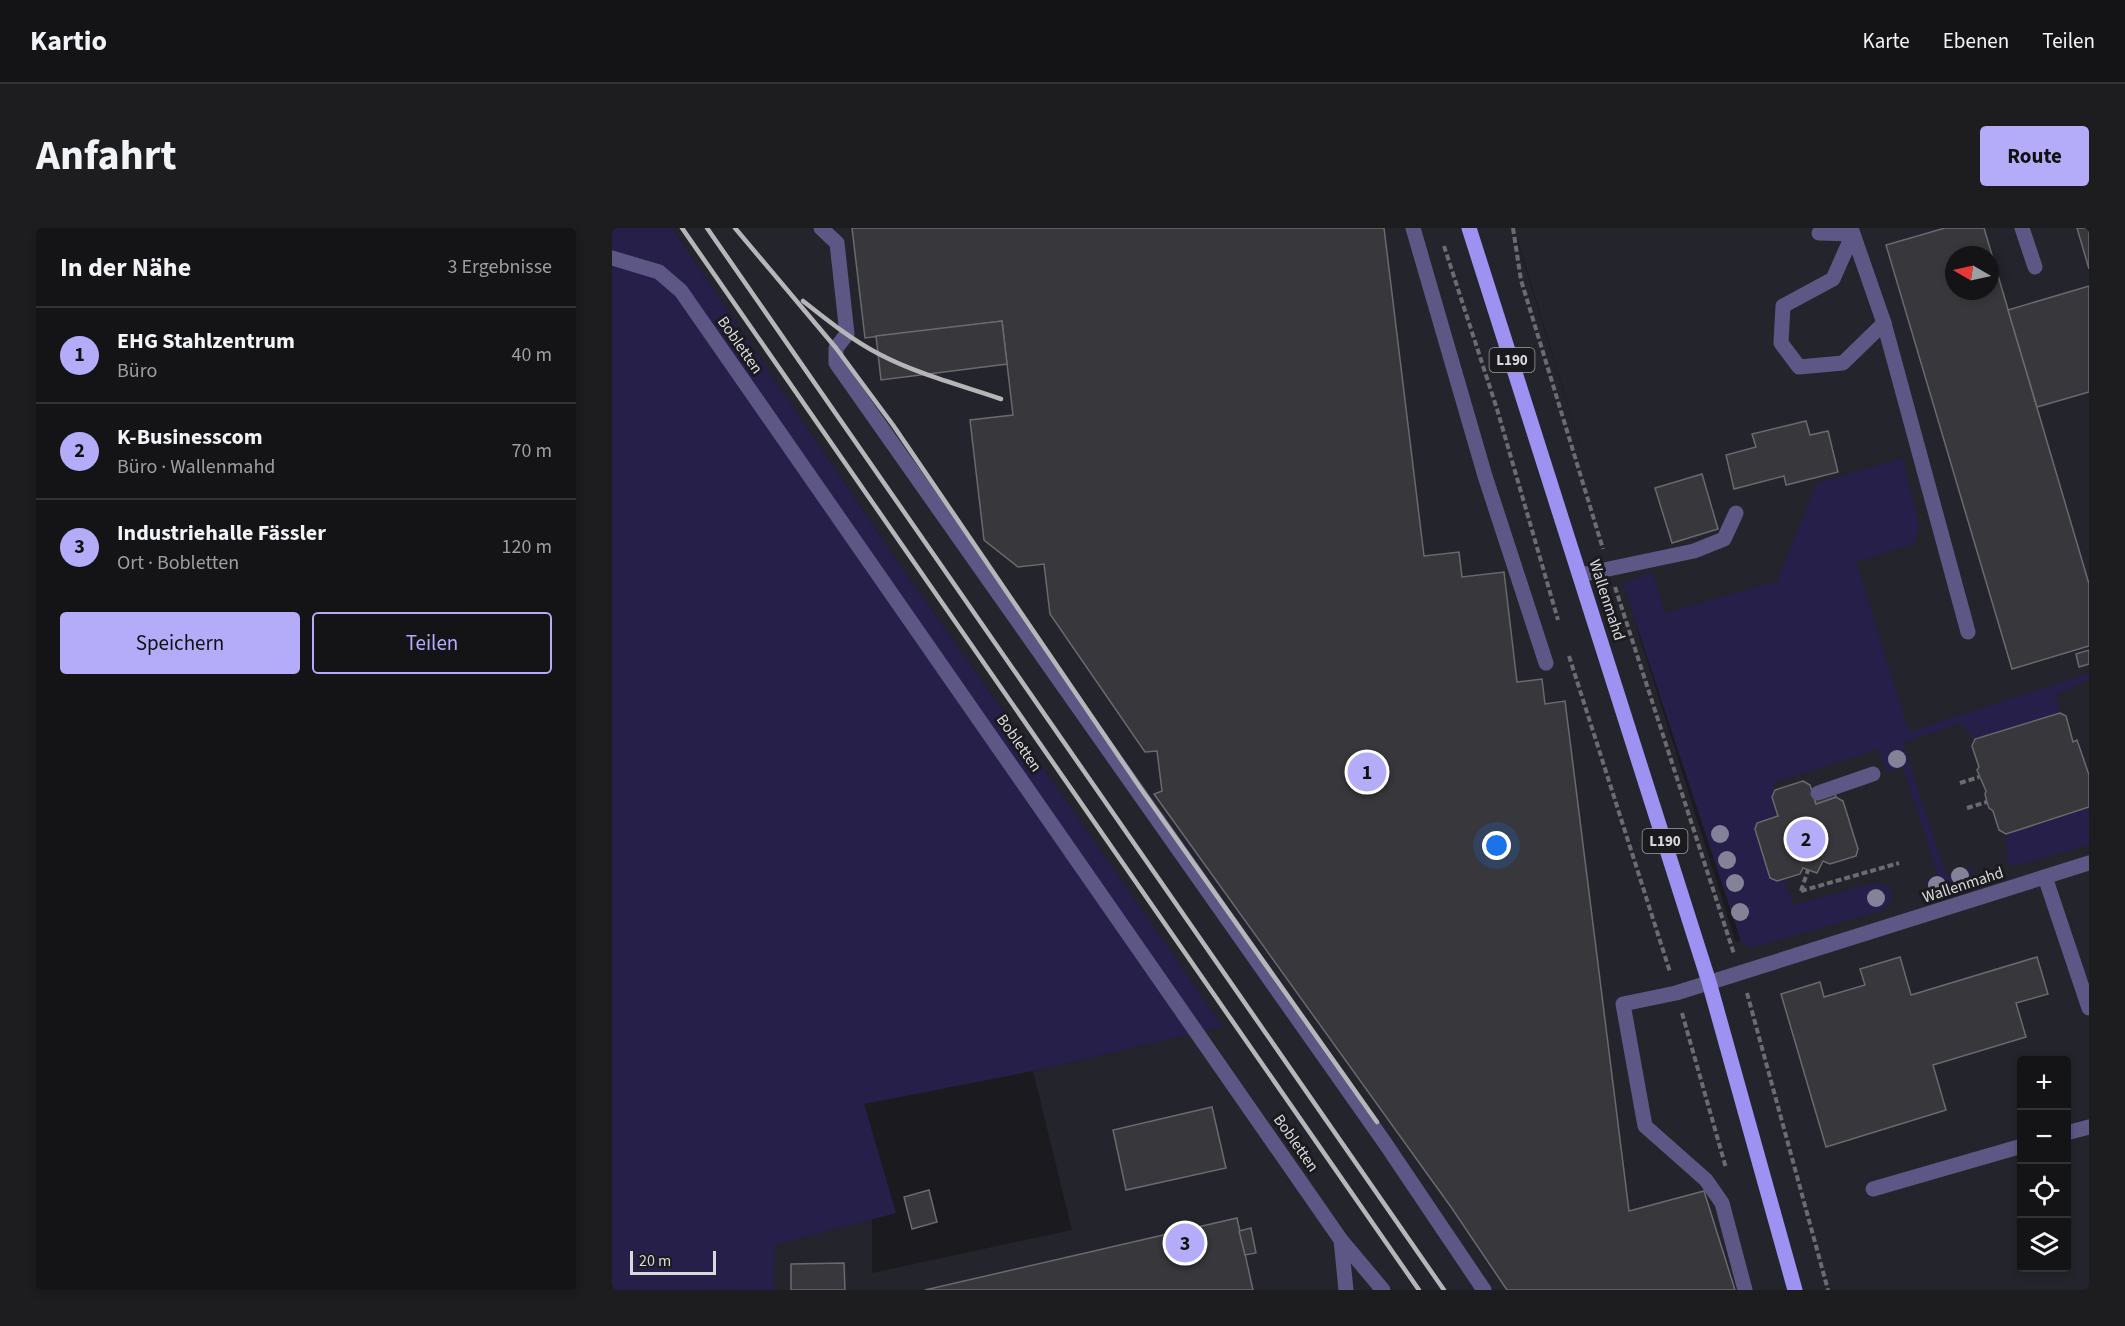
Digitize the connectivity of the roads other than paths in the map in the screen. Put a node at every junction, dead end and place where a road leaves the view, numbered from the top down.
1 (821, 228) edge
2 (1413, 228) edge
3 (1469, 228) edge
4 (2022, 228) edge
5 (1852, 231) edge
6 (1819, 234) dead end
7 (612, 258) edge
8 (2035, 267) dead end
9 (1884, 323) junction
10 (1736, 513) dead end
11 (1580, 575) junction
12 (1968, 632) dead end
13 (1546, 663) dead end
14 (1873, 774) dead end
15 (1818, 793) dead end
16 (2089, 862) edge
17 (2045, 877) junction
18 (1709, 982) junction
19 (2089, 1008) edge
20 (2089, 1127) edge
21 (2071, 1132) edge
22 (2017, 1147) edge
23 (1873, 1189) dead end
24 (1341, 1240) junction
25 (1346, 1290) edge
26 (1383, 1290) edge
27 (1484, 1290) edge
28 (1745, 1290) edge
29 (1796, 1290) edge

1 - 27 street
2 - 13 street
3 - 11 main road, Wallenmahd / L190
4 - 8 street
5 - 6 street
5 - 9 street
5 - 9 street
7 - 24 street, Bobletten
9 - 12 street
10 - 11 street
11 - 18 main road, Wallenmahd / L190
14 - 15 street
16 - 17 street, Wallenmahd
17 - 18 street, Wallenmahd
17 - 19 street
18 - 28 street
18 - 29 main road, Wallenmahd / L190
20 - 21 street
22 - 23 street
24 - 25 street, Bobletten
24 - 26 street

